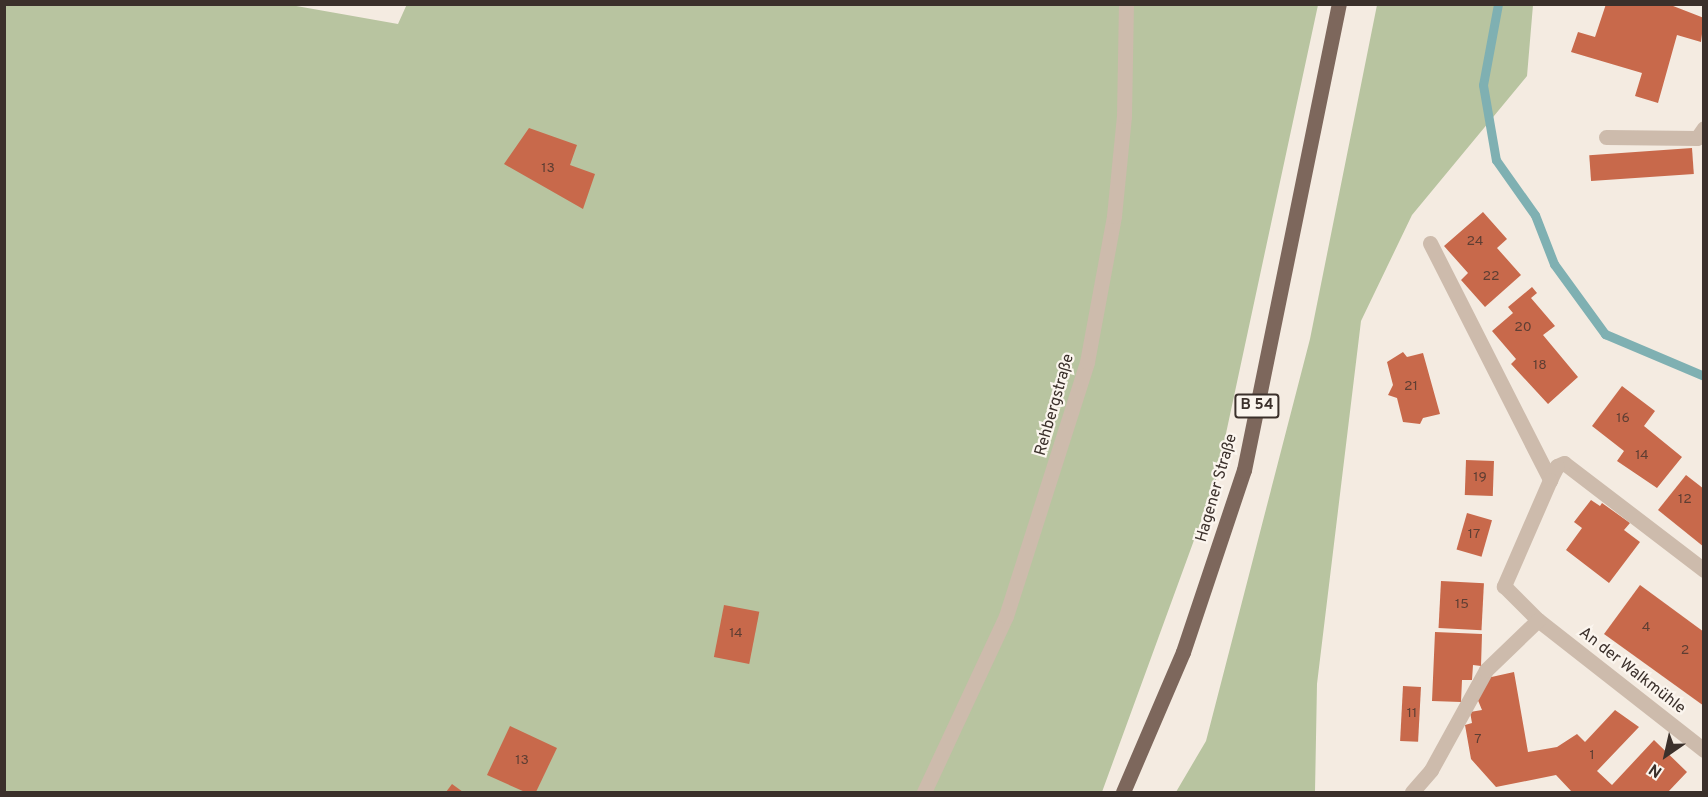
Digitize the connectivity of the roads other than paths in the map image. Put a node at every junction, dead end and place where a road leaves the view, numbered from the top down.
1 (1126, 4) edge
2 (1339, 4) edge
3 (1704, 128) edge
4 (1606, 137) dead end
5 (1430, 243) dead end
6 (1550, 480) junction
7 (1704, 570) edge
8 (1538, 620) junction
9 (1704, 750) edge
10 (924, 792) edge
11 (1123, 792) edge
12 (1412, 792) edge

1 - 10 street, Rehbergstraße
2 - 11 main road, Hagener Straße / B 54
3 - 4 street
5 - 6 street
6 - 7 street
6 - 8 street, An der Walkmühle
8 - 9 street, An der Walkmühle
8 - 12 street

